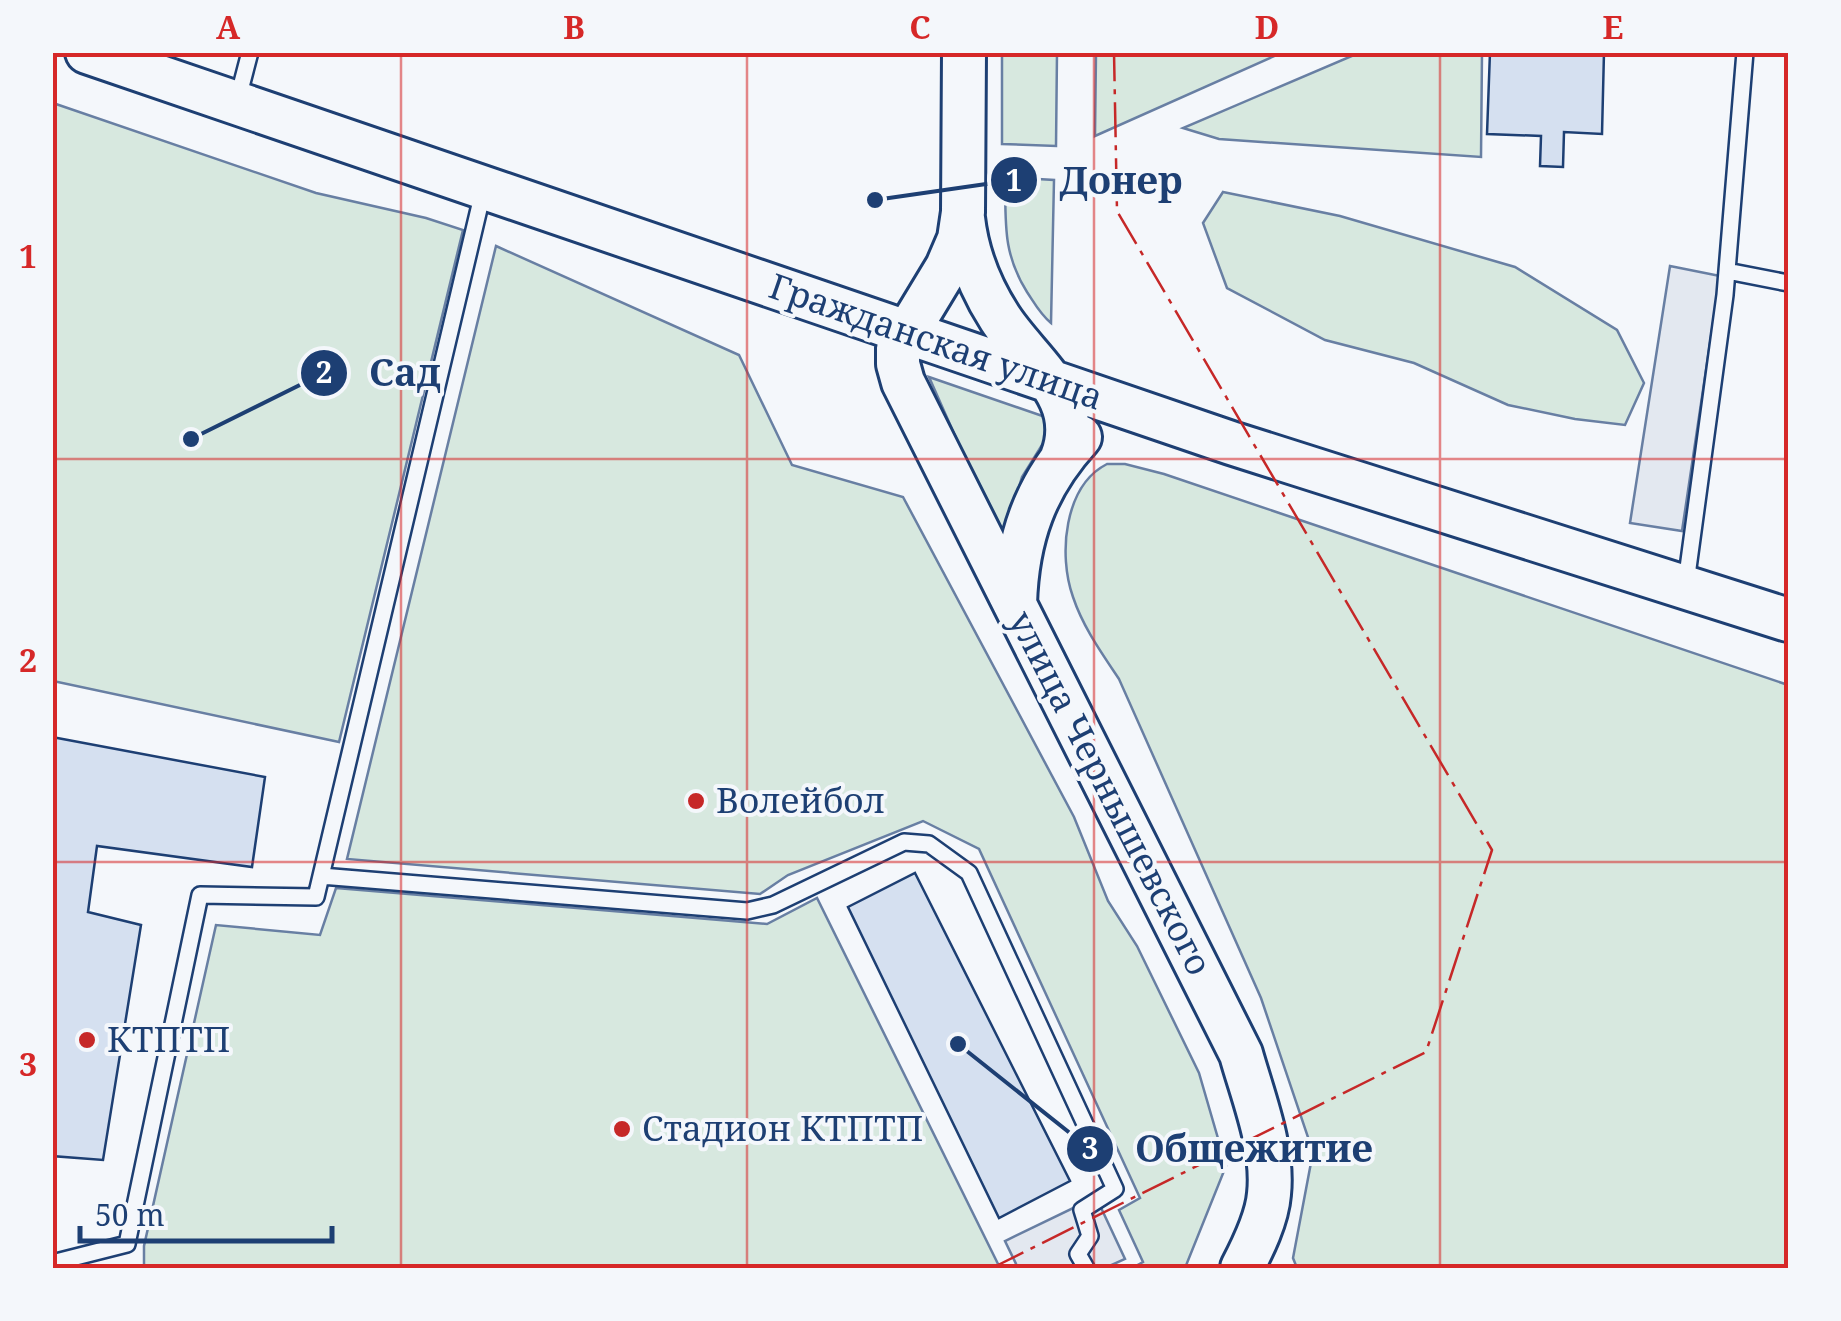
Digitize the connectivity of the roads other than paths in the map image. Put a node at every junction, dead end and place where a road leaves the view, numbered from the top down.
1 (87, 52) edge
2 (250, 52) edge
3 (964, 52) edge
4 (1745, 52) edge
5 (236, 104) junction
6 (484, 188) junction
7 (962, 212) junction
8 (1727, 271) junction
9 (1788, 284) edge
10 (858, 316) junction
11 (1000, 318) junction
12 (906, 332) junction
13 (968, 353) junction
14 (1050, 381) junction
15 (903, 382) junction
16 (1112, 402) junction
17 (1062, 457) junction
18 (1686, 587) junction
19 (1015, 604) junction
20 (1788, 620) edge
21 (321, 876) junction
22 (1252, 1261) edge
23 (52, 1263) edge
24 (1086, 1268) edge

1 - 5 street, Гражданская улица
2 - 5 lane
3 - 7 street
4 - 8 lane
5 - 6 street, Гражданская улица
6 - 10 street, Гражданская улица
6 - 21 lane
7 - 11 street
7 - 12 street
8 - 9 lane
8 - 18 lane
10 - 12 street, Гражданская улица
10 - 15 street
11 - 13 street
11 - 14 street
12 - 13 street, Гражданская улица
12 - 15 street, улица Чернышевского
13 - 14 street, Гражданская улица
14 - 16 street, Гражданская улица
14 - 17 street
15 - 19 street, улица Чернышевского
16 - 17 street
16 - 18 street, Гражданская улица
17 - 19 street
18 - 20 street, Гражданская улица
19 - 22 street, улица Чернышевского
21 - 23 lane
21 - 24 lane

